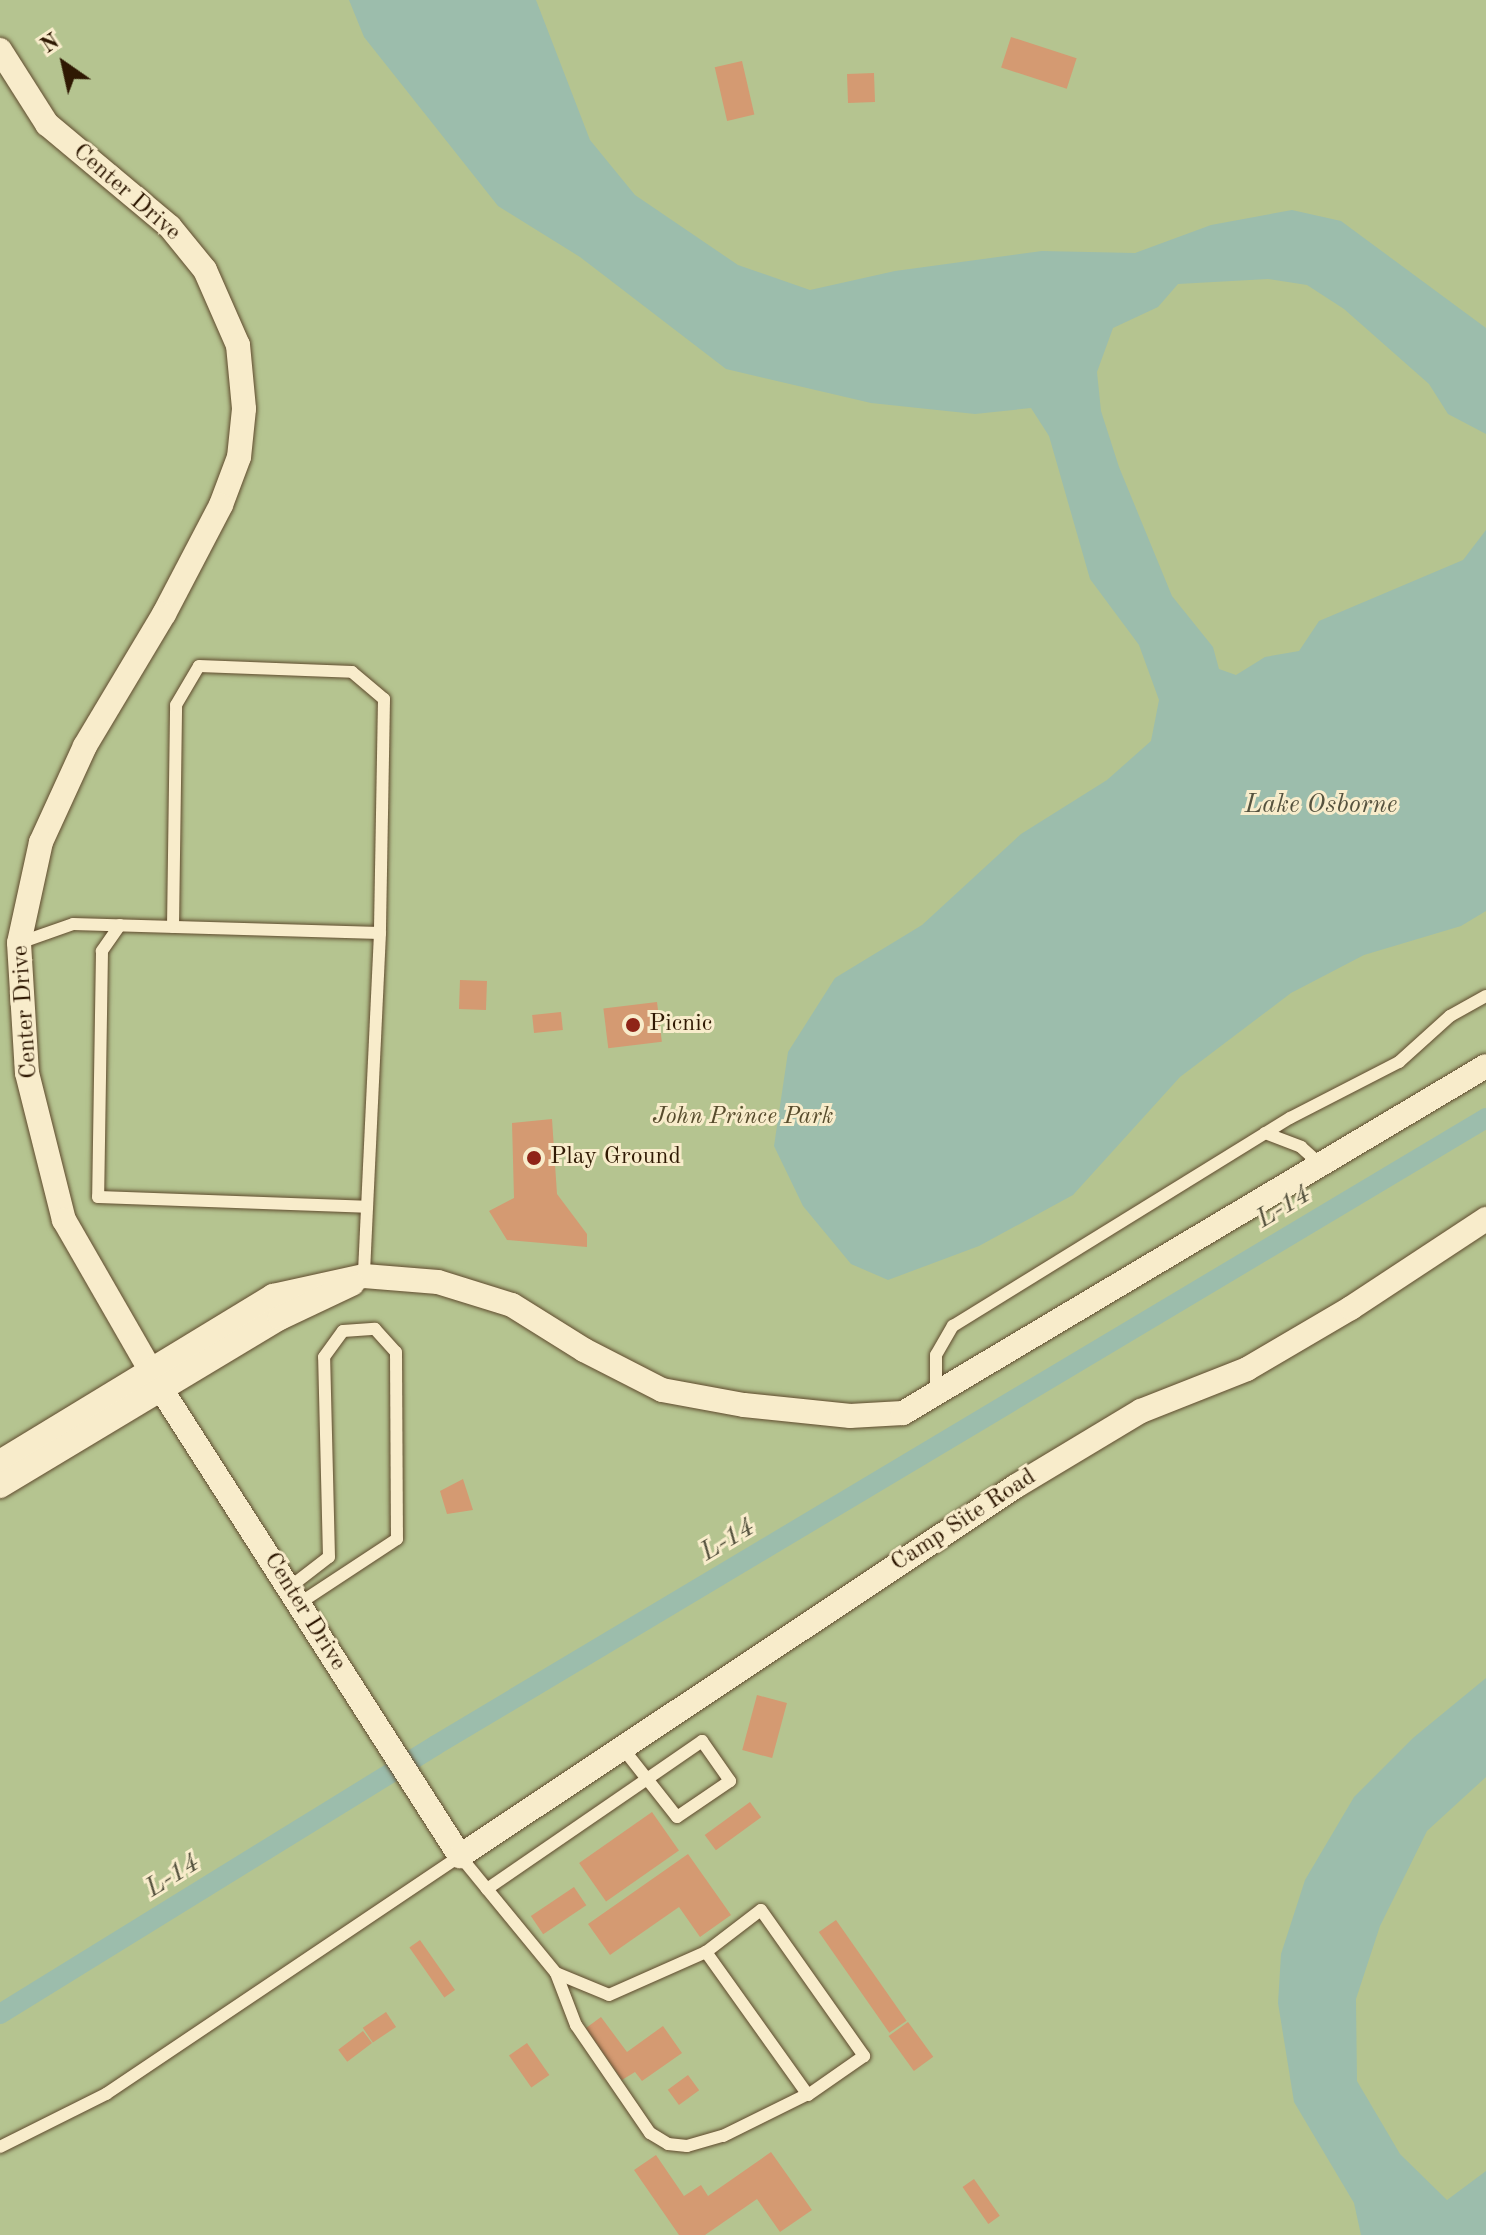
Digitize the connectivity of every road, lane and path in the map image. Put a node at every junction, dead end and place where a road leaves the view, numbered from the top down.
1 (0, 50) edge
2 (120, 925) junction
3 (173, 927) junction
4 (380, 933) junction
5 (19, 943) junction
6 (1486, 996) edge
7 (1486, 1066) edge
8 (1265, 1133) junction
9 (1321, 1165) junction
10 (367, 1207) junction
11 (1486, 1219) edge
12 (364, 1276) junction
13 (150, 1370) junction
14 (163, 1392) junction
15 (937, 1395) junction
16 (0, 1462) edge
17 (0, 1486) edge
18 (295, 1595) junction
19 (621, 1746) junction
20 (647, 1779) junction
21 (460, 1856) junction
22 (487, 1889) junction
23 (706, 1952) junction
24 (556, 1973) junction
25 (808, 2094) junction
26 (0, 2147) edge

1 - 5 street, Center Drive
2 - 3 lane
2 - 5 lane
2 - 10 lane
3 - 4 lane
3 - 4 lane
4 - 10 lane
5 - 13 street, Center Drive
6 - 8 lane
7 - 9 street
8 - 9 lane
8 - 15 lane
9 - 15 street
10 - 12 lane
11 - 19 street, Camp Site Road
12 - 13 street
12 - 14 street
12 - 15 street
13 - 14 street, Center Drive
13 - 16 street
14 - 17 street
14 - 18 street, Center Drive
18 - 18 lane
18 - 21 street, Center Drive
19 - 20 lane
19 - 21 street, Camp Site Road
20 - 20 lane
20 - 22 lane
21 - 22 lane
21 - 26 lane
22 - 24 lane
23 - 24 lane
23 - 25 lane
23 - 25 lane
24 - 25 lane

